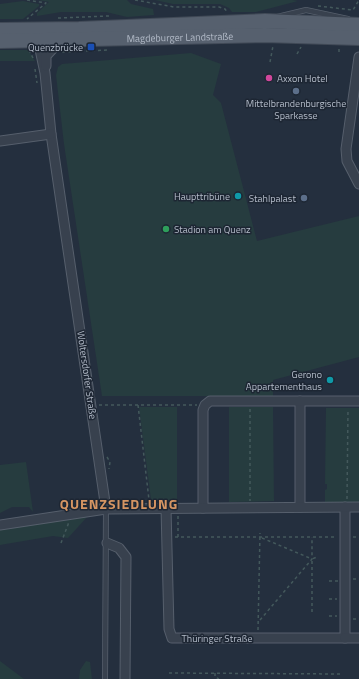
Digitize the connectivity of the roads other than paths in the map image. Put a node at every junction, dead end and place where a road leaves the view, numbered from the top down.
1 (359, 24) edge
2 (0, 30) edge
3 (37, 35) junction
4 (359, 38) edge
5 (0, 41) edge
6 (60, 41) junction
7 (359, 57) edge
8 (45, 73) junction
9 (51, 134) junction
10 (0, 141) edge
11 (358, 179) edge
12 (300, 401) junction
13 (359, 401) edge
14 (300, 507) junction
15 (346, 507) junction
16 (359, 507) edge
17 (166, 508) junction
18 (202, 508) junction
19 (106, 509) junction
20 (0, 524) edge
21 (107, 543) junction
22 (346, 638) junction
23 (359, 638) edge
24 (106, 679) edge
25 (125, 679) edge

1 - 3 main road, Magdeburger Landstraße
2 - 3 main road, Magdeburger Landstraße
3 - 5 main road, Magdeburger Landstraße
3 - 6 main road, Magdeburger Landstraße
3 - 8 street, Woltersdorfer Straße
4 - 6 main road, Magdeburger Landstraße
6 - 8 street, Woltersdorfer Straße
7 - 11 street
8 - 9 street, Woltersdorfer Straße
9 - 10 street
9 - 19 street, Woltersdorfer Straße
12 - 13 street
12 - 14 street
12 - 18 street
14 - 15 street
14 - 18 street
15 - 16 street
15 - 22 street
17 - 18 street
17 - 19 street
17 - 22 street, Thüringer Straße
19 - 20 street
19 - 21 lane, Woltersdorfer Straße
21 - 24 lane, Woltersdorfer Straße
21 - 25 street
22 - 23 street, Thüringer Straße

